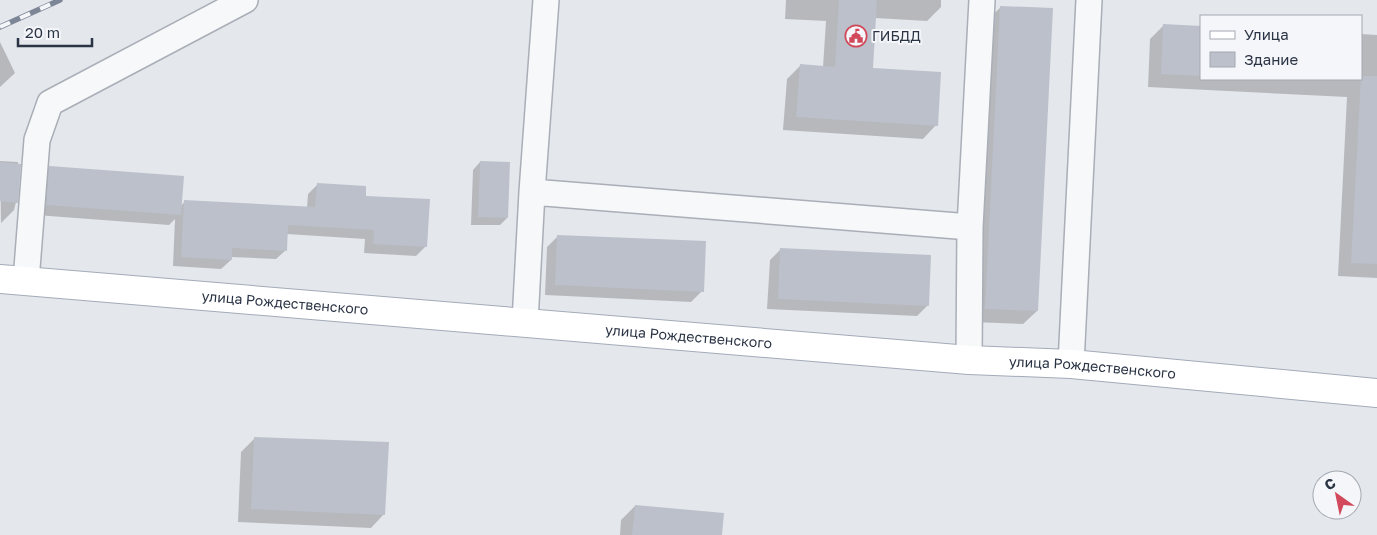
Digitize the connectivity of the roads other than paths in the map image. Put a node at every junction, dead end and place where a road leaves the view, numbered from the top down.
1 (245, 0) edge
2 (546, 0) edge
3 (982, 0) edge
4 (1090, 0) edge
5 (532, 192) junction
6 (970, 227) junction
7 (13, 280) edge
8 (525, 322) junction
9 (969, 360) junction
10 (1071, 364) junction
11 (1377, 393) edge

1 - 7 lane
2 - 5 lane
3 - 6 lane
4 - 10 lane
5 - 6 lane
5 - 8 lane
6 - 9 lane
7 - 8 main road, улица Рождественского
8 - 9 main road, улица Рождественского
9 - 10 main road, улица Рождественского
10 - 11 main road, улица Рождественского

